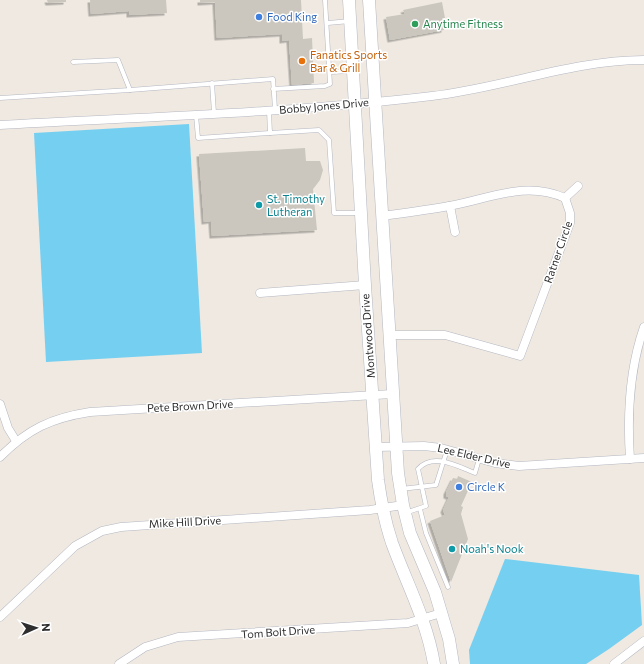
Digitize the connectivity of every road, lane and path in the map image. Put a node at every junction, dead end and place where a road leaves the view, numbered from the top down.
1 (325, 0) edge
2 (349, 0) edge
3 (370, 0) edge
4 (350, 21) junction
5 (328, 23) junction
6 (644, 60) edge
7 (73, 62) dead end
8 (353, 71) junction
9 (330, 72) junction
10 (212, 83) junction
11 (273, 89) junction
12 (130, 90) junction
13 (0, 98) edge
14 (375, 101) junction
15 (355, 103) junction
16 (272, 110) junction
17 (214, 113) junction
18 (196, 114) junction
19 (0, 125) edge
20 (270, 133) junction
21 (578, 186) dead end
22 (565, 198) junction
23 (450, 206) junction
24 (361, 213) junction
25 (382, 216) junction
26 (455, 232) dead end
27 (365, 285) junction
28 (260, 293) dead end
29 (644, 327) edge
30 (389, 335) junction
31 (392, 394) junction
32 (372, 396) junction
33 (0, 404) edge
34 (16, 441) junction
35 (396, 446) junction
36 (376, 447) junction
37 (448, 449) junction
38 (0, 457) edge
39 (644, 458) edge
40 (479, 459) junction
41 (630, 459) junction
42 (443, 462) junction
43 (421, 487) junction
44 (401, 489) junction
45 (382, 508) junction
46 (404, 509) junction
47 (420, 509) junction
48 (443, 575) junction
49 (429, 580) junction
50 (448, 587) dead end
51 (441, 613) junction
52 (0, 617) edge
53 (424, 620) junction
54 (644, 641) edge
55 (618, 663) edge
56 (119, 664) edge
57 (434, 664) edge
58 (453, 664) edge

1 - 5 lane
2 - 4 main road, Montwood Drive
3 - 14 main road, Montwood Drive
4 - 5 lane
4 - 8 main road, Montwood Drive
5 - 9 lane
6 - 14 street, Bobby Jones Drive
7 - 12 lane
8 - 9 lane
8 - 15 main road, Montwood Drive
9 - 11 lane
10 - 11 lane
10 - 12 lane
10 - 17 lane
11 - 16 lane
12 - 13 lane
14 - 15 street, Bobby Jones Drive
14 - 25 main road, Montwood Drive
15 - 16 street, Bobby Jones Drive
15 - 24 main road, Montwood Drive
16 - 17 street, Bobby Jones Drive
16 - 20 lane
17 - 18 street, Bobby Jones Drive
18 - 19 street, Bobby Jones Drive
18 - 20 lane
20 - 24 lane
21 - 22 street
22 - 23 street
22 - 30 street, Ratner Circle
23 - 25 street
23 - 26 street
24 - 27 main road, Montwood Drive
25 - 30 main road, Montwood Drive
27 - 28 street
27 - 32 main road, Montwood Drive
29 - 41 street
30 - 31 main road, Montwood Drive
31 - 32 street, Pete Brown Drive
31 - 35 main road, Montwood Drive
32 - 34 street, Pete Brown Drive
32 - 36 main road, Montwood Drive
33 - 34 street
34 - 38 street, Pete Brown Drive
35 - 36 street, Lee Elder Drive
35 - 37 street, Lee Elder Drive
35 - 44 main road, Montwood Drive
36 - 45 main road, Montwood Drive
37 - 40 street, Lee Elder Drive
37 - 42 lane
39 - 41 street, Lee Elder Drive
40 - 41 street, Lee Elder Drive
40 - 42 lane
42 - 43 lane
42 - 43 lane
43 - 44 lane
43 - 47 lane
44 - 46 main road, Montwood Drive
45 - 46 street, Mike Hill Drive
45 - 52 street, Mike Hill Drive
45 - 53 main road, Montwood Drive
46 - 47 lane
46 - 49 main road, Montwood Drive
47 - 48 lane
48 - 49 lane
48 - 50 lane
49 - 51 main road, Montwood Drive
51 - 53 street, Tom Bolt Drive
51 - 58 main road, Montwood Drive
53 - 56 street, Tom Bolt Drive
53 - 57 main road, Montwood Drive
54 - 55 street

